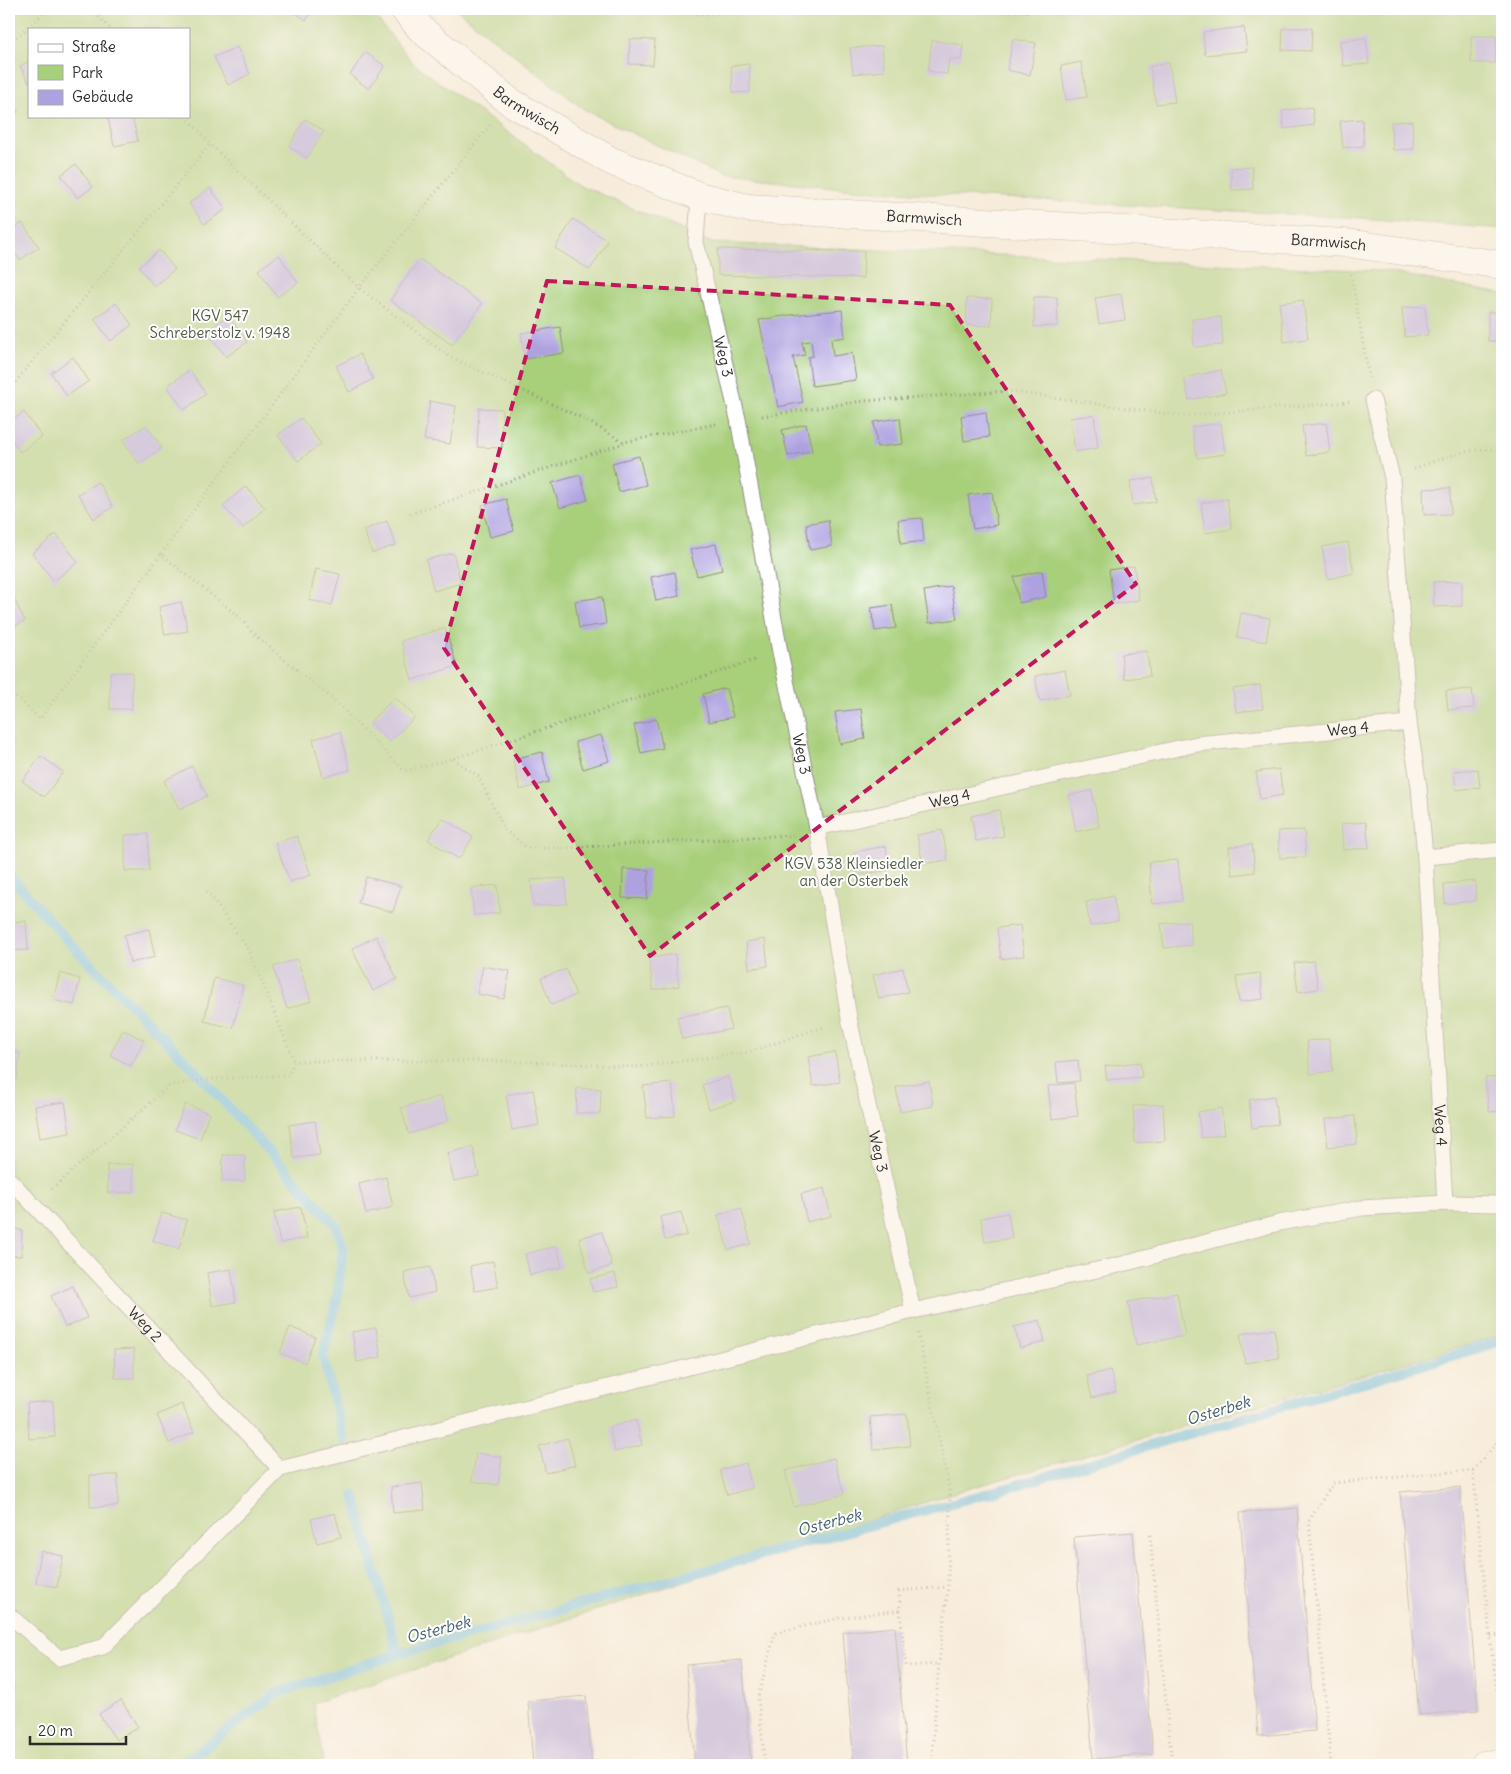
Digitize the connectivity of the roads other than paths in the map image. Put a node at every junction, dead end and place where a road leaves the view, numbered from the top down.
1 (404, 9) edge
2 (699, 196) junction
3 (1502, 265) edge
4 (1373, 400) road end
5 (1409, 723) junction
6 (817, 828) junction
7 (1502, 850) edge
8 (1425, 857) junction
9 (9, 1179) edge
10 (1445, 1203) junction
11 (1502, 1204) edge
12 (913, 1310) junction
13 (280, 1469) junction
14 (9, 1614) edge
15 (1502, 1763) edge
16 (1484, 1765) edge

1 - 2 street, Barmwisch
2 - 3 street, Barmwisch
2 - 6 lane, Weg 3
4 - 5 lane
5 - 6 lane, Weg 4
5 - 8 lane, Weg 4
6 - 12 lane, Weg 3
7 - 8 lane
8 - 10 lane, Weg 4
9 - 13 lane, Weg 2
10 - 11 lane
10 - 12 lane
12 - 13 lane
13 - 14 lane
15 - 16 street

